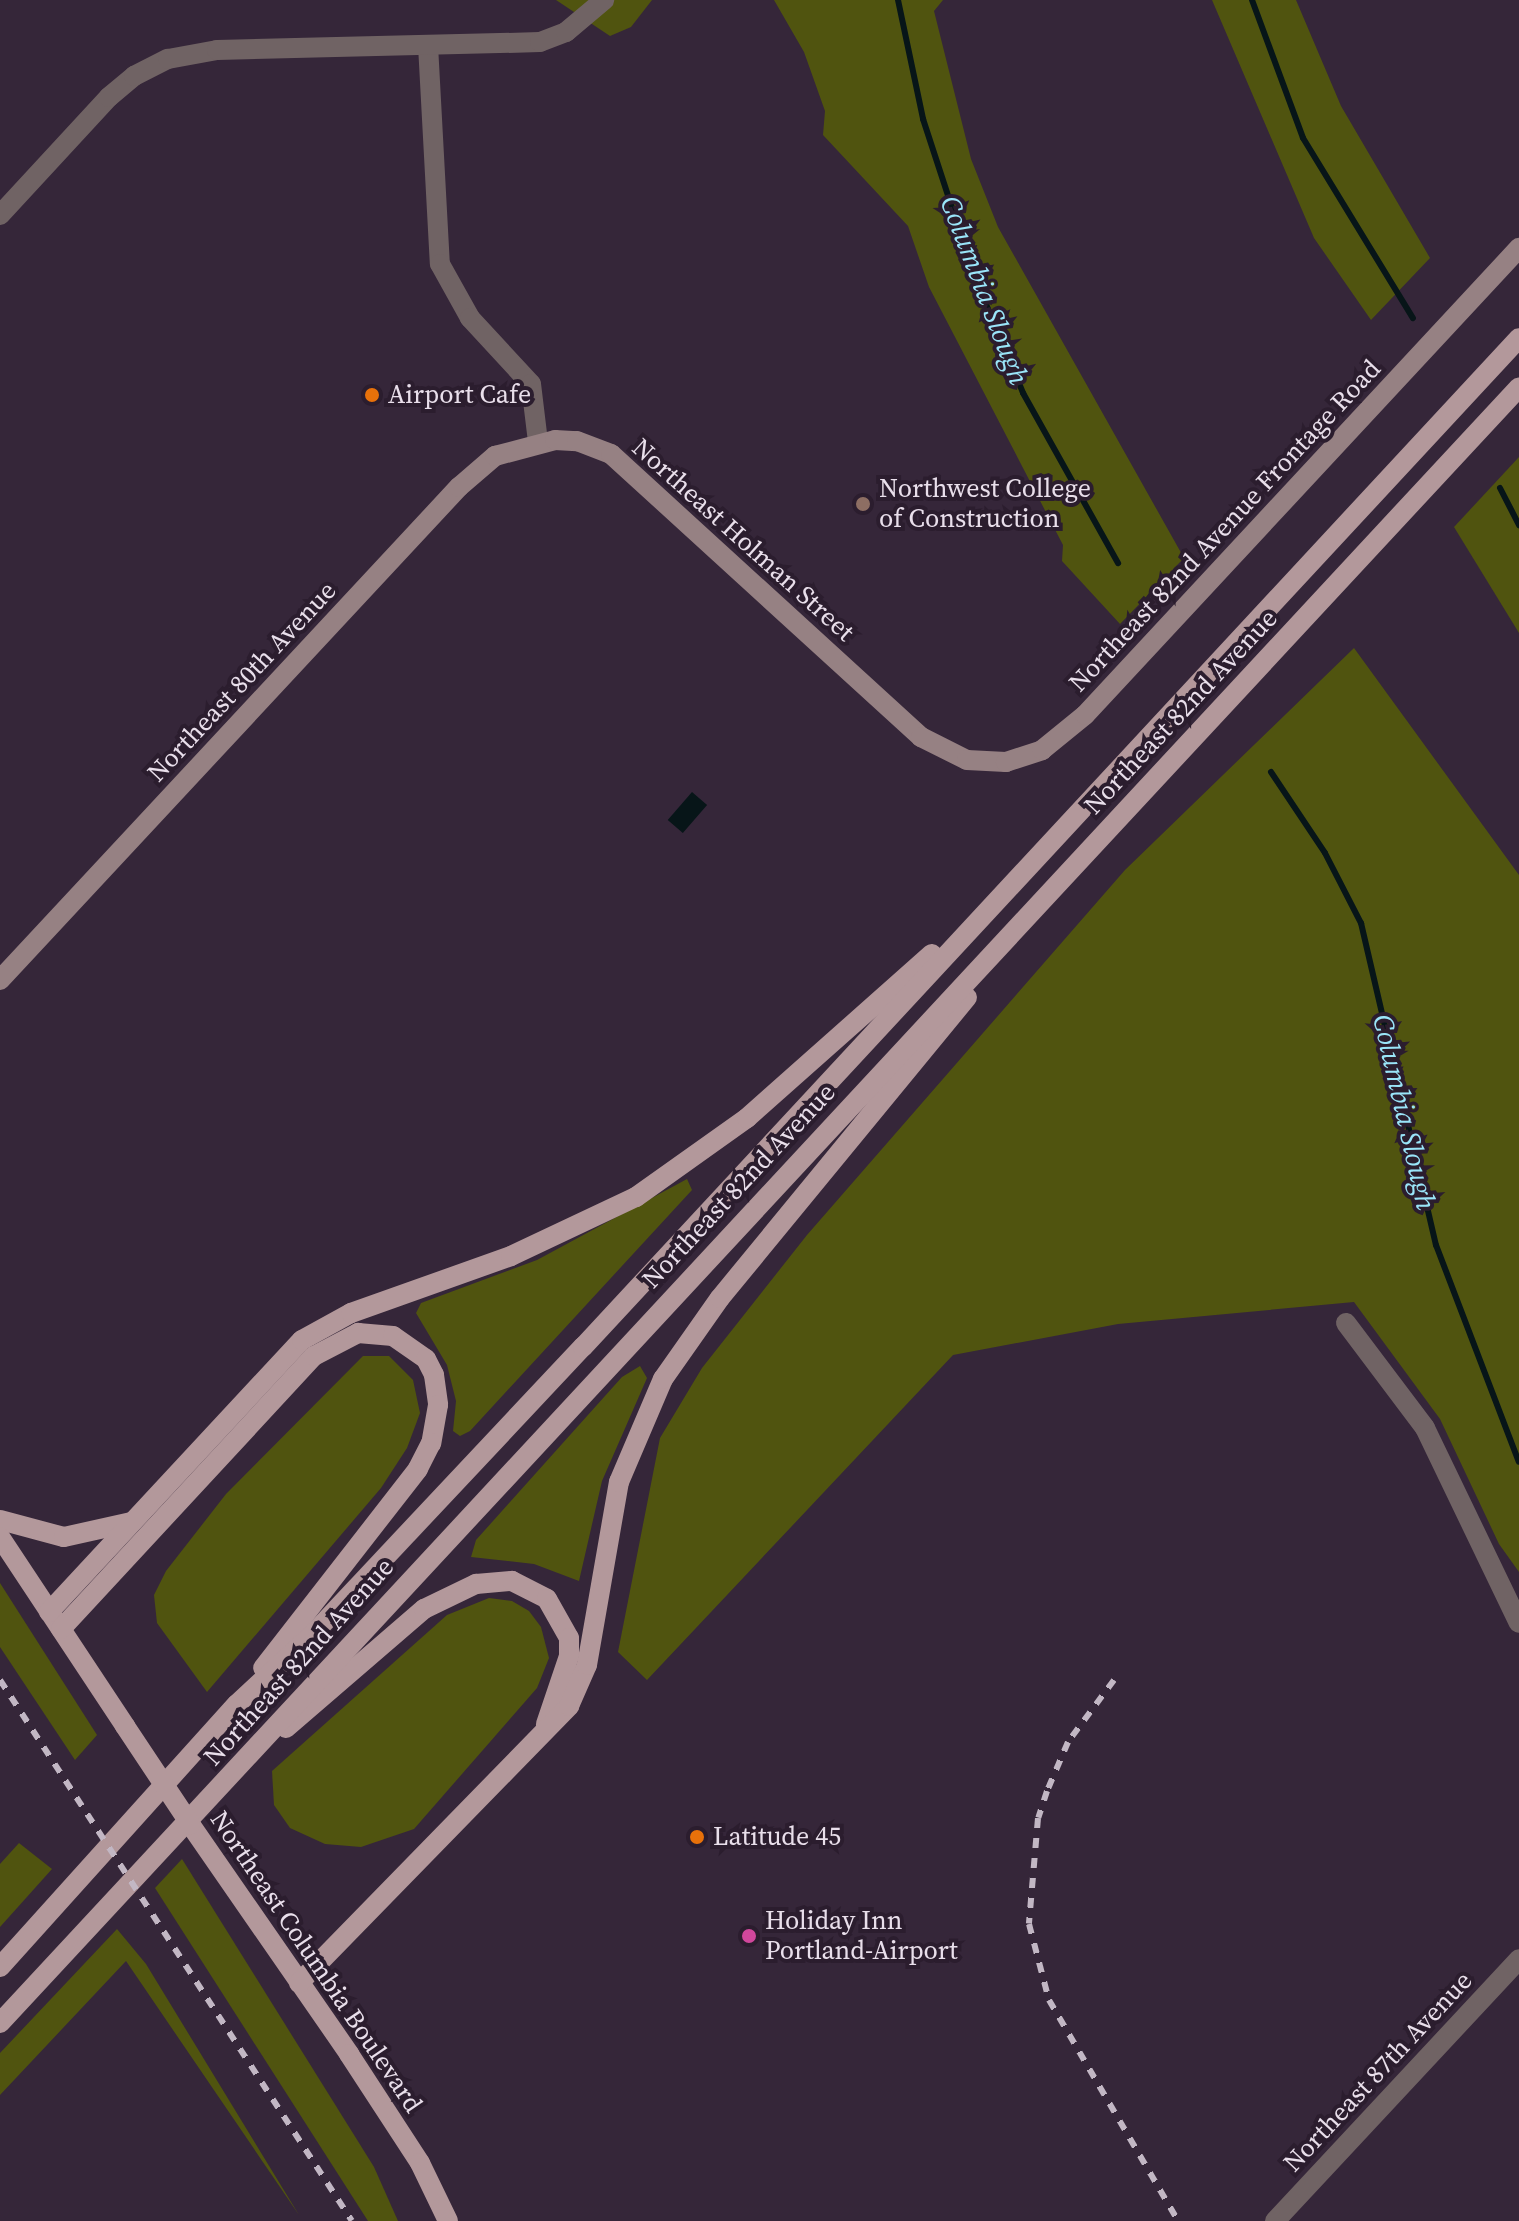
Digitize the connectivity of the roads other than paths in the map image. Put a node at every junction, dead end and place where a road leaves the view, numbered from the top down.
1 (604, 0) edge
2 (428, 45) junction
3 (0, 215) edge
4 (1519, 248) edge
5 (1519, 338) edge
6 (1519, 387) edge
7 (538, 442) junction
8 (932, 745) joint
9 (985, 912) junction
10 (1029, 913) junction
11 (0, 980) edge
12 (1346, 1323) dead end
13 (0, 1520) edge
14 (132, 1522) junction
15 (0, 1537) edge
16 (55, 1620) junction
17 (1519, 1623) edge
18 (237, 1704) junction
19 (546, 1724) junction
20 (244, 1760) junction
21 (1519, 1959) edge
22 (0, 1967) edge
23 (299, 1983) junction
24 (0, 2023) edge
25 (448, 2221) edge
26 (1275, 2221) edge

1 - 2 street
2 - 3 street
2 - 7 street
4 - 8 street, Northeast 82nd Avenue Frontage Road
5 - 9 main road, Northeast 82nd Avenue
6 - 10 main road, Northeast 82nd Avenue
7 - 8 street, Northeast Holman Street
7 - 11 street, Northeast 80th Avenue
9 - 14 main road
9 - 18 main road, Northeast 82nd Avenue
10 - 19 main road
10 - 20 main road, Northeast 82nd Avenue
12 - 17 street
13 - 14 main road
14 - 16 main road
15 - 16 main road, Northeast Columbia Boulevard
16 - 18 main road
16 - 23 main road, Northeast Columbia Boulevard, bridge
18 - 22 main road, Northeast 82nd Avenue
19 - 20 main road
19 - 23 main road
20 - 24 main road, Northeast 82nd Avenue
21 - 26 street, Northeast 87th Avenue
23 - 25 main road, Northeast Columbia Boulevard

